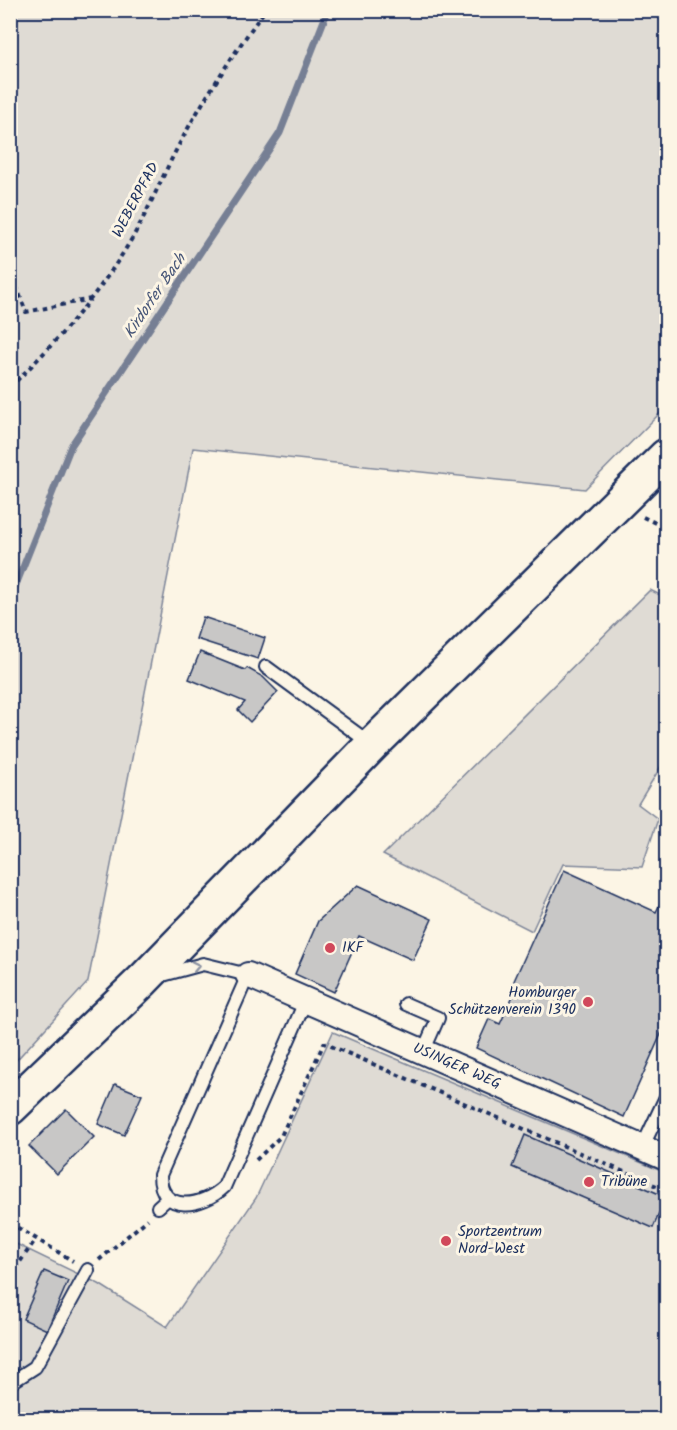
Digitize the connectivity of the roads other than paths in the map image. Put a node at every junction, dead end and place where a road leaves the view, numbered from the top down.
1 (666, 456) edge
2 (266, 667) dead end
3 (372, 745) junction
4 (249, 975) junction
5 (143, 980) junction
6 (305, 1002) junction
7 (406, 1004) dead end
8 (423, 1052) junction
9 (666, 1097) edge
10 (10, 1108) edge
11 (642, 1148) junction
12 (666, 1158) edge
13 (88, 1270) road end
14 (10, 1383) edge

1 - 3 main road
2 - 3 lane
3 - 5 main road
5 -> 4 lane
4 - 6 street, USINGER WEG
4 - 6 lane
5 - 10 main road
6 - 8 street, USINGER WEG
7 - 8 lane
8 - 11 street, USINGER WEG
9 - 11 lane
11 - 12 street, USINGER WEG
13 - 14 lane

